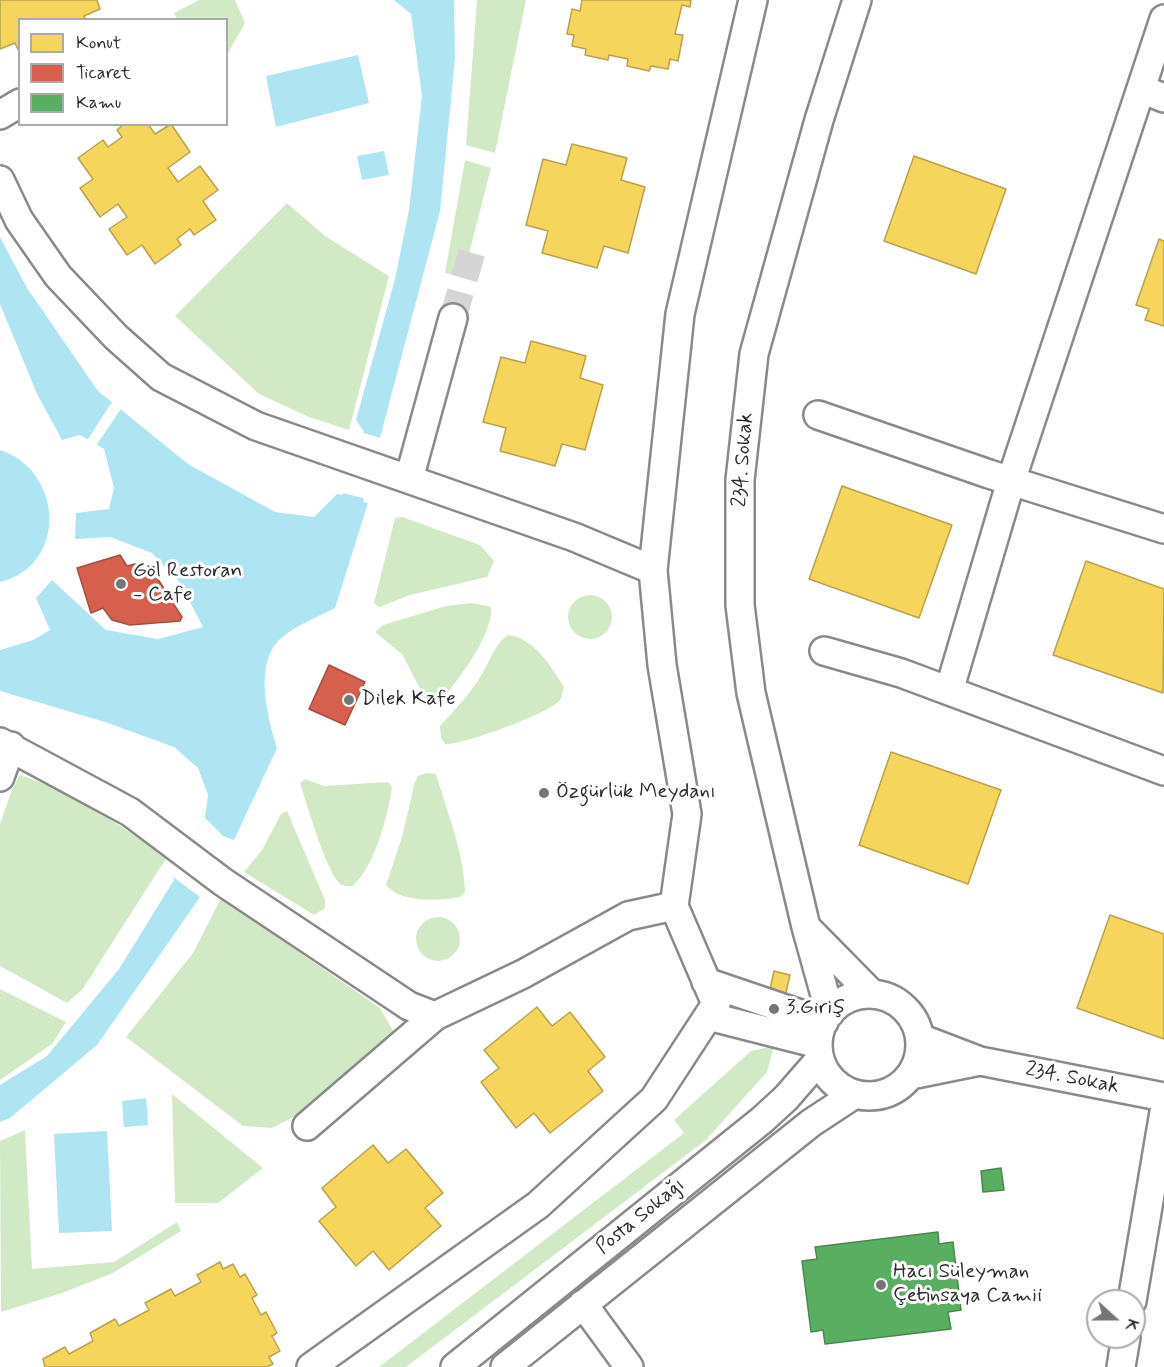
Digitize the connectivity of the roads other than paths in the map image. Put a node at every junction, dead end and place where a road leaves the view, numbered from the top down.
1 (753, 0) edge
2 (857, 0) edge
3 (1164, 19) edge
4 (1152, 93) edge
5 (18, 104) edge
6 (0, 115) edge
7 (0, 180) edge
8 (453, 318) tunnel mouth
9 (818, 415) dead end
10 (397, 475) junction
11 (1011, 481) junction
12 (1164, 529) edge
13 (653, 570) junction
14 (824, 651) dead end
15 (949, 691) junction
16 (5, 744) edge
17 (1164, 771) edge
18 (0, 777) edge
19 (675, 906) junction
20 (806, 927) junction
21 (706, 982) junction
22 (872, 994) junction
23 (435, 1016) junction
24 (708, 1016) junction
25 (823, 1034) junction
26 (920, 1038) junction
27 (980, 1060) junction
28 (911, 1074) junction
29 (855, 1094) junction
30 (1164, 1097) edge
31 (1164, 1112) edge
32 (307, 1126) dead end
33 (1134, 1289) edge
34 (582, 1304) junction
35 (1124, 1349) edge
36 (311, 1367) edge
37 (455, 1367) edge
38 (505, 1367) edge
39 (629, 1367) edge
40 (1121, 1367) edge

1 - 13 street
2 - 20 street, 234. Sokak
3 - 4 street
4 - 11 street
5 - 6 street
7 - 10 street
8 - 10 street
9 - 11 street
10 - 13 street
11 - 12 street
11 - 15 street
13 - 19 street
14 - 15 street
15 - 17 street
16 - 18 street
16 - 23 street
19 - 21 street
19 - 23 street
20 - 22 street
20 - 25 street, 234. Sokak
21 - 24 street
21 - 25 street
22 - 25 street
22 - 26 street
23 - 32 street
24 - 25 street
24 - 36 street
25 - 29 street
25 - 37 street, Posta Sokağı
26 - 27 street, 234. Sokak
26 - 28 street
27 - 28 street, 234. Sokak
27 - 30 street, 234. Sokak
28 - 29 street
29 - 34 street, Posta Sokağı
31 - 33 street
34 - 38 street, Posta Sokağı
34 - 39 street
35 - 40 street

